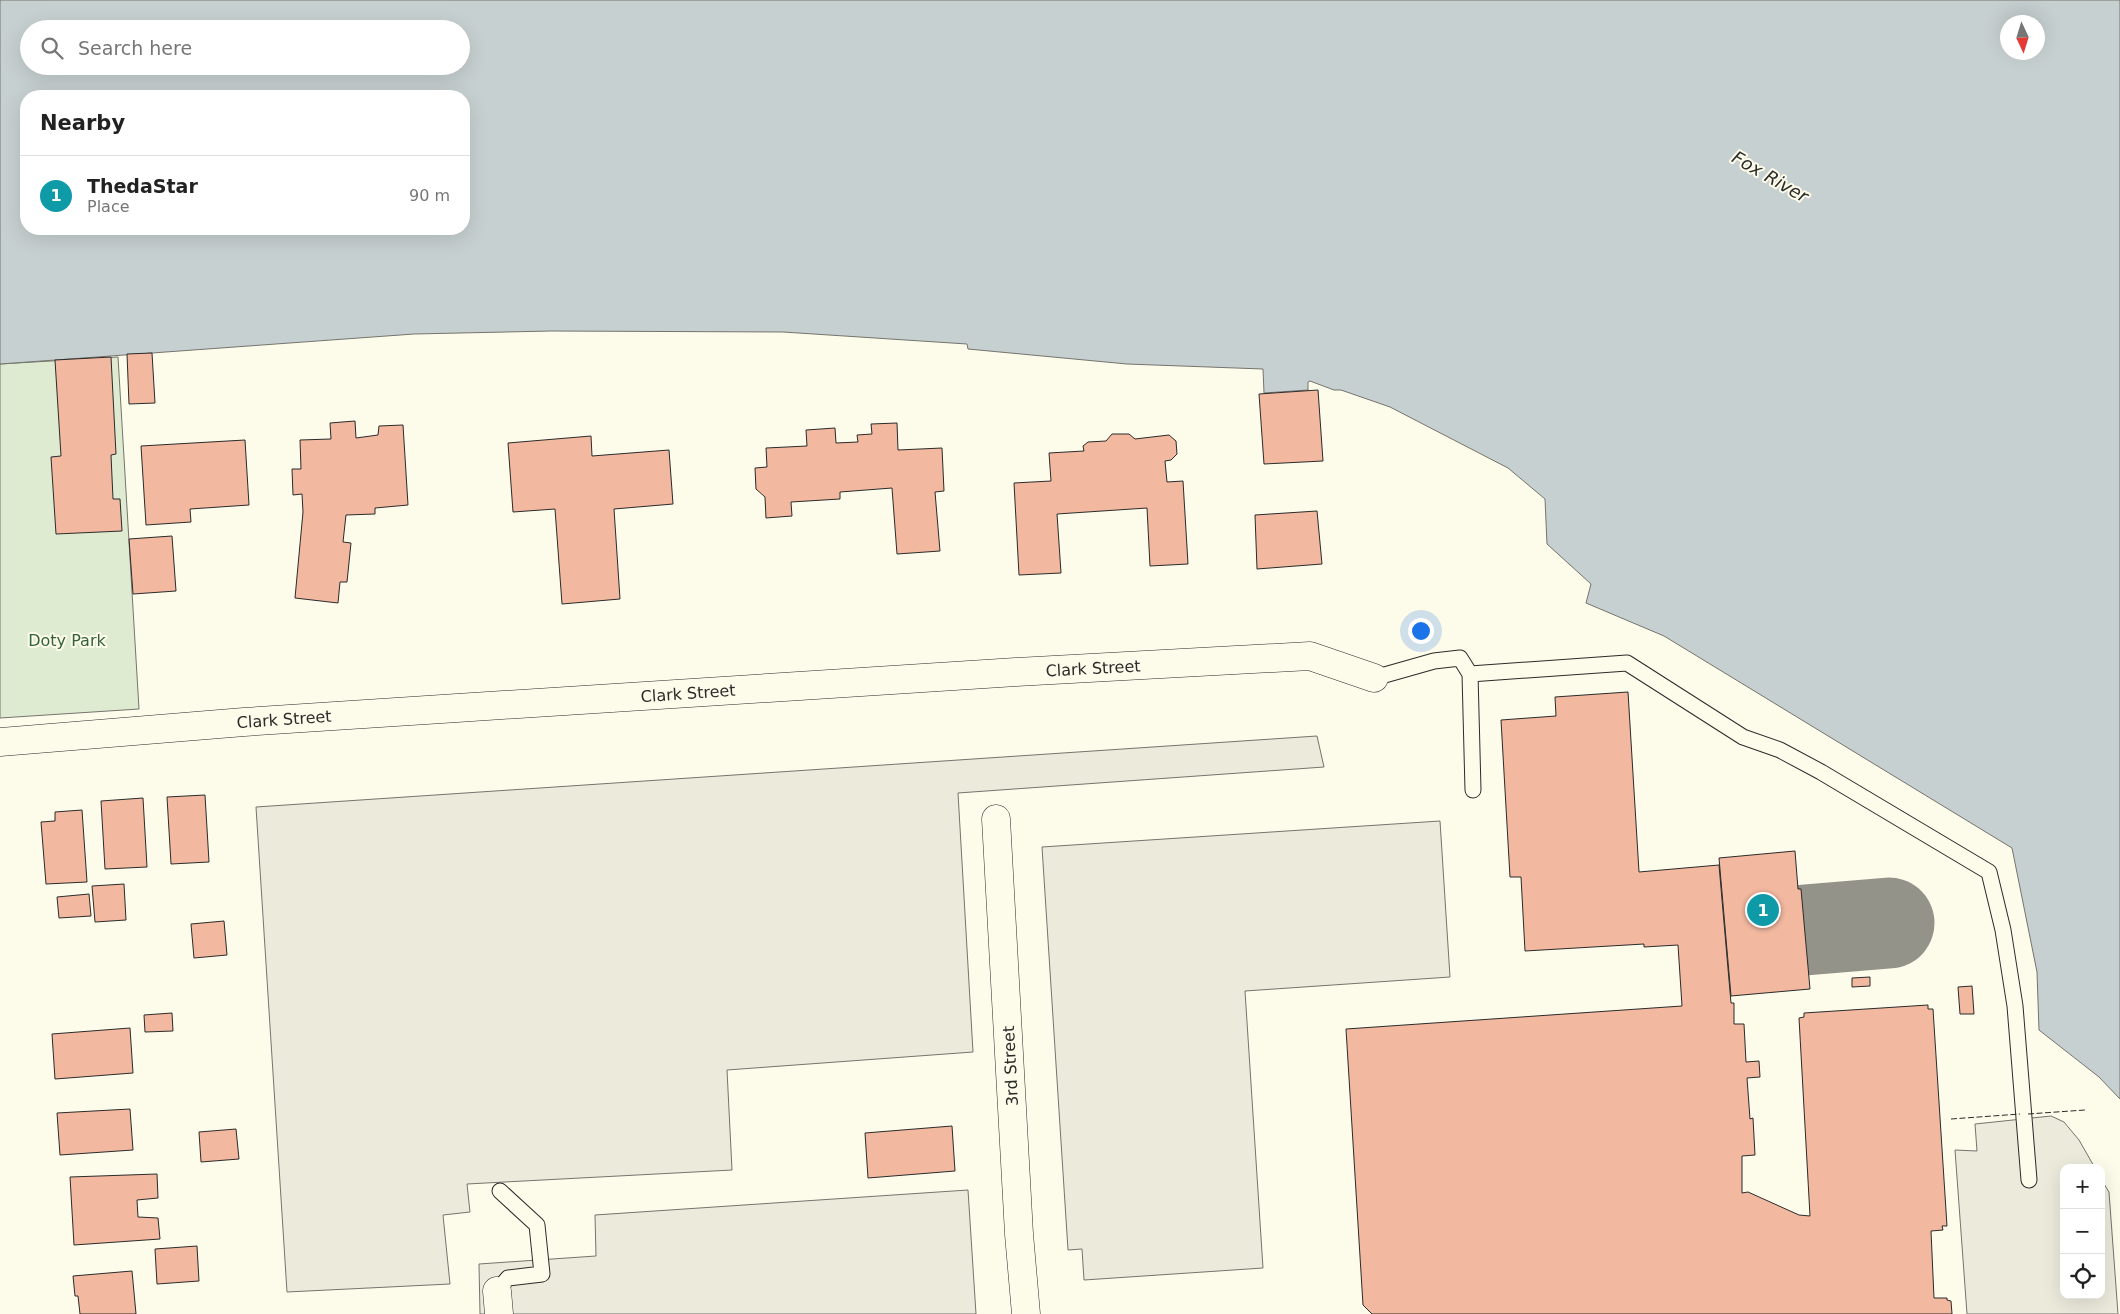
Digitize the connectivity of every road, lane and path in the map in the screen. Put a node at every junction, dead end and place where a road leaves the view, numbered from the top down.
1 (1470, 674) junction
2 (1374, 678) joint
3 (0, 742) edge
4 (1473, 790) dead end
5 (996, 818) dead end
6 (2029, 1180) dead end
7 (500, 1191) dead end
8 (498, 1302) edge
9 (1026, 1314) edge

1 - 2 lane
1 - 4 lane
1 - 6 lane
2 - 3 street, Clark Street
5 - 9 street, 3rd Street
7 - 8 lane

